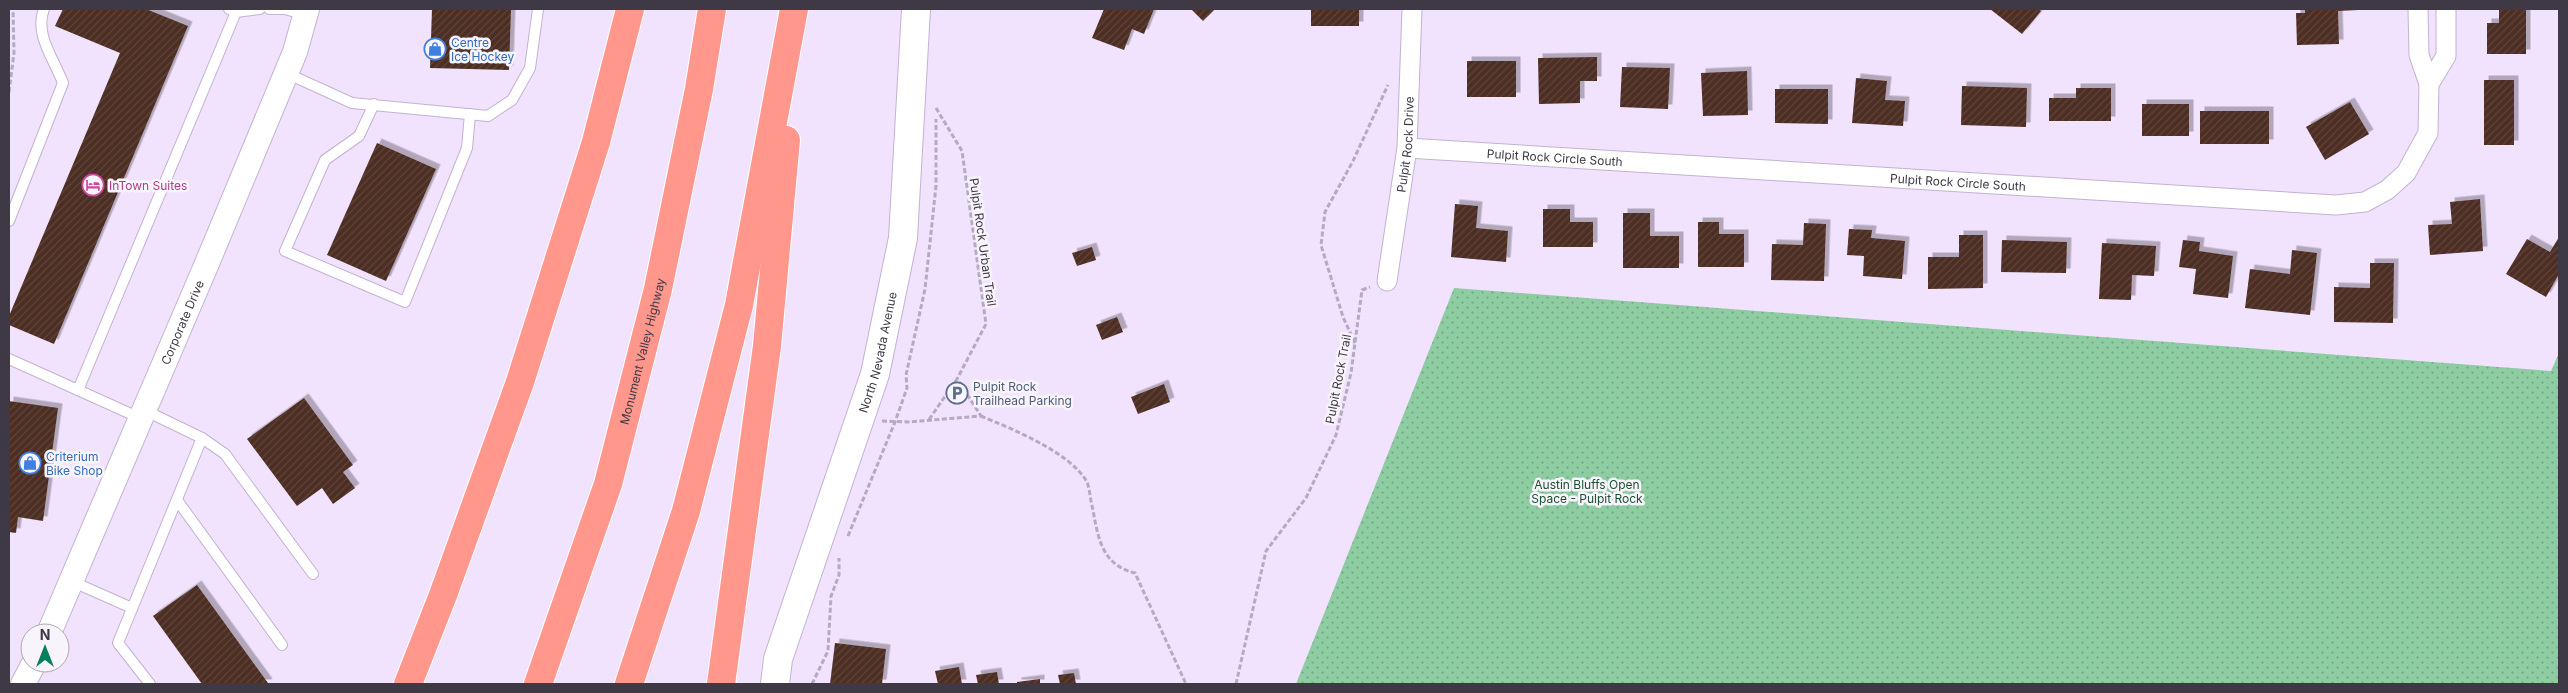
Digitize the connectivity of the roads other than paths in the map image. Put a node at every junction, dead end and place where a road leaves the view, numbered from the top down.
1 (44, 9) edge
2 (260, 9) edge
3 (269, 9) edge
4 (538, 9) edge
5 (630, 9) edge
6 (712, 9) edge
7 (794, 9) edge
8 (798, 9) edge
9 (916, 9) edge
10 (1412, 9) edge
11 (2418, 9) edge
12 (2446, 9) edge
13 (232, 10) edge
14 (306, 12) edge
15 (286, 73) junction
16 (2429, 84) junction
17 (374, 104) junction
18 (470, 114) junction
19 (1407, 148) junction
20 (9, 221) edge
21 (1387, 281) road end
22 (9, 359) edge
23 (78, 390) junction
24 (142, 414) junction
25 (202, 438) junction
26 (177, 500) junction
27 (313, 574) dead end
28 (71, 582) junction
29 (132, 608) junction
30 (53, 623) edge
31 (282, 644) dead end
32 (150, 684) edge
33 (408, 684) edge
34 (538, 684) edge
35 (629, 684) edge
36 (721, 684) edge
37 (775, 684) edge

1 - 20 lane
2 - 13 lane
3 - 14 lane
4 - 18 lane
5 - 33 highway
6 - 34 highway, Monument Valley Highway
7 - 35 highway
8 - 36 highway
9 - 37 main road, North Nevada Avenue
10 - 19 street, Pulpit Rock Drive
11 - 16 street, Pulpit Rock Circle South
12 - 16 street
13 - 23 lane
14 - 15 street, Corporate Drive
15 - 17 lane
15 - 24 street, Corporate Drive
16 - 19 street, Pulpit Rock Circle South
17 - 18 lane
17 - 18 lane
19 - 21 street, Pulpit Rock Drive
22 - 23 lane
23 - 24 lane
24 - 25 lane
24 - 28 street, Corporate Drive
25 - 26 lane
25 - 27 lane
26 - 29 lane
26 - 31 lane
28 - 29 lane
28 - 30 street, Corporate Drive
29 - 32 lane

